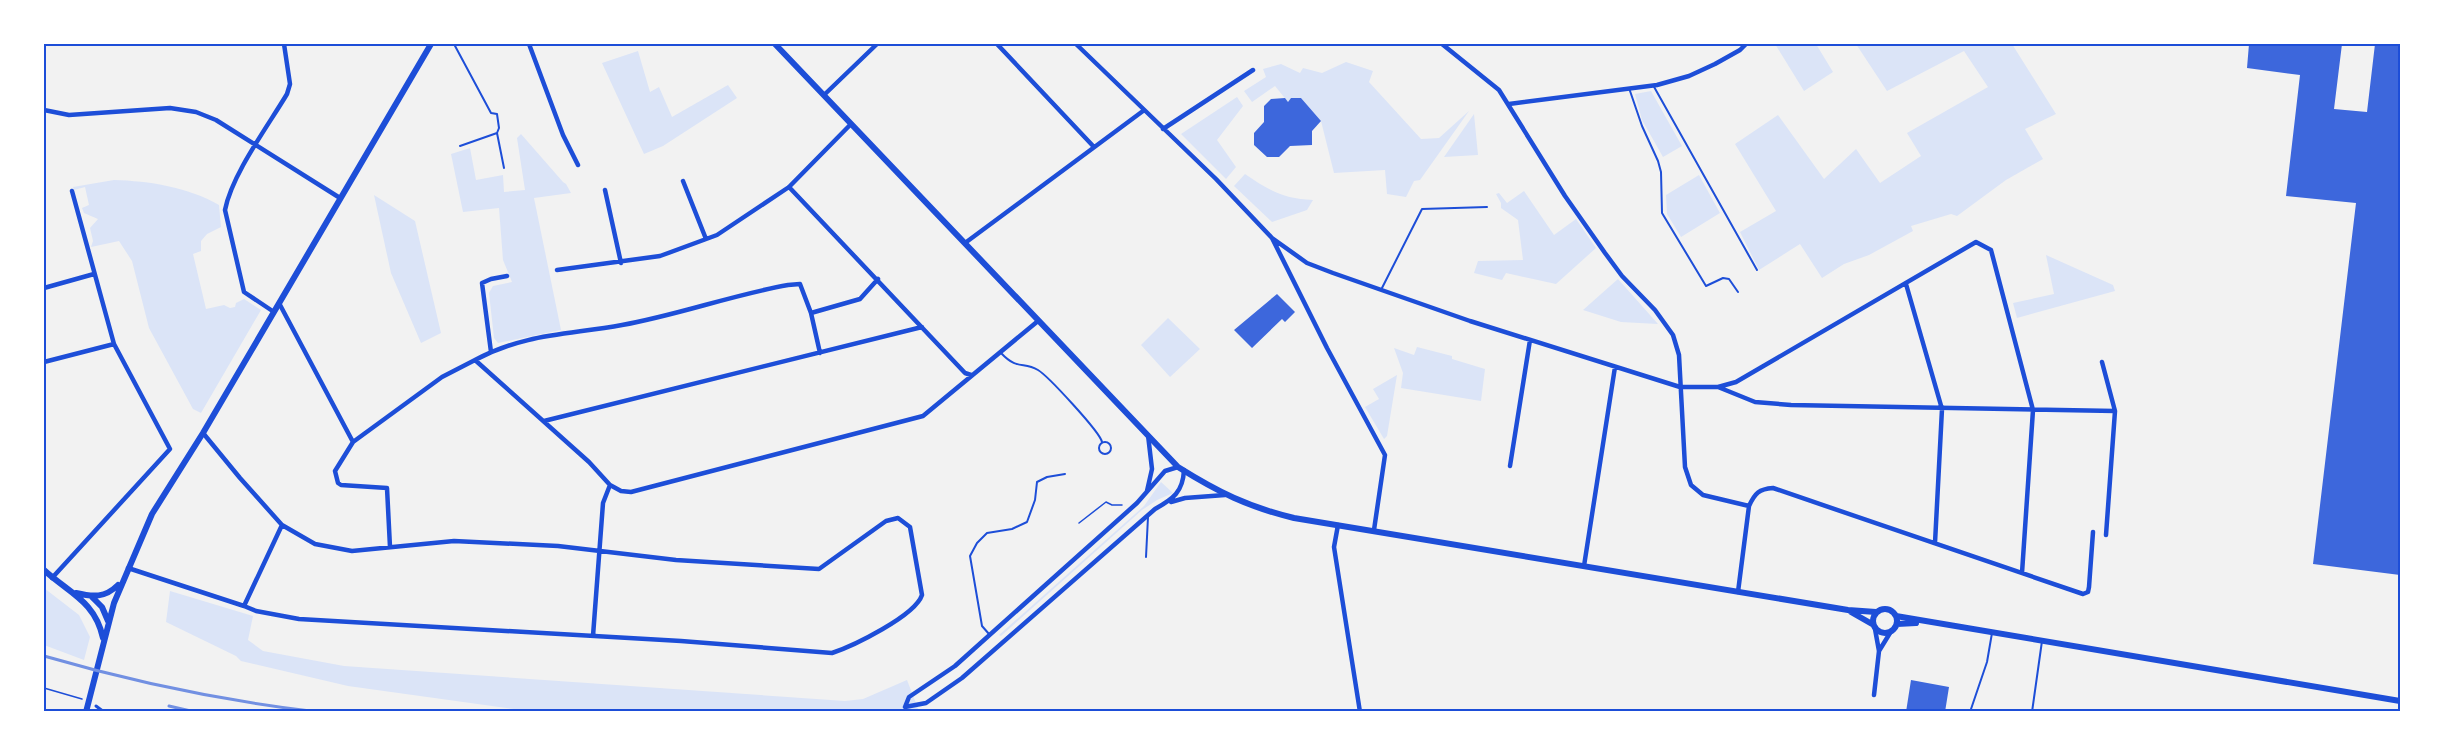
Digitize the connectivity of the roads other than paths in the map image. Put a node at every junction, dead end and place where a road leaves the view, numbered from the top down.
1 (284, 44) edge
2 (431, 44) edge
3 (454, 44) edge
4 (529, 44) edge
5 (775, 44) edge
6 (877, 44) edge
7 (996, 44) edge
8 (1076, 44) edge
9 (1444, 44) edge
10 (1746, 44) edge
11 (1253, 70) dead end
12 (1653, 85) junction
13 (1629, 88) junction
14 (824, 95) junction
15 (1509, 104) junction
16 (44, 110) edge
17 (1143, 111) junction
18 (851, 124) junction
19 (1163, 129) junction
20 (497, 133) junction
21 (256, 146) junction
22 (460, 146) dead end
23 (1094, 147) junction
24 (578, 165) dead end
25 (504, 168) dead end
26 (683, 181) dead end
27 (789, 187) junction
28 (605, 190) dead end
29 (72, 191) dead end
30 (340, 198) junction
31 (1487, 207) dead end
32 (1272, 238) junction
33 (706, 239) junction
34 (965, 243) junction
35 (621, 263) junction
36 (557, 270) dead end
37 (1758, 270) dead end
38 (94, 274) junction
39 (507, 276) dead end
40 (878, 279) junction
41 (1906, 284) junction
42 (44, 288) edge
43 (1381, 291) junction
44 (1738, 292) dead end
45 (279, 303) junction
46 (274, 312) junction
47 (811, 313) junction
48 (1038, 321) junction
49 (922, 327) junction
50 (1530, 340) junction
51 (114, 345) junction
52 (490, 352) junction
53 (1001, 352) junction
54 (820, 353) junction
55 (475, 360) junction
56 (44, 362) edge
57 (2102, 362) dead end
58 (1615, 367) junction
59 (971, 375) junction
60 (1680, 387) junction
61 (1718, 387) junction
62 (1942, 410) junction
63 (2033, 410) junction
64 (2115, 411) junction
65 (544, 421) junction
66 (203, 433) junction
67 (1148, 435) junction
68 (353, 442) junction
69 (1102, 442) dead end
70 (1510, 466) dead end
71 (1181, 469) junction
72 (1065, 474) dead end
73 (610, 485) junction
74 (1146, 495) junction
75 (1225, 495) junction
76 (1163, 505) junction
77 (1749, 506) junction
78 (1149, 514) junction
79 (282, 525) junction
80 (1338, 525) junction
81 (1374, 530) junction
82 (2093, 532) dead end
83 (2106, 535) dead end
84 (1935, 543) junction
85 (390, 547) junction
86 (600, 549) junction
87 (1146, 557) dead end
88 (1584, 566) junction
89 (128, 568) junction
90 (44, 570) edge
91 (2022, 573) junction
92 (52, 578) junction
93 (121, 582) junction
94 (72, 591) junction
95 (1738, 592) junction
96 (92, 597) junction
97 (244, 606) junction
98 (1848, 610) junction
99 (1876, 612) junction
100 (1896, 616) junction
101 (108, 622) junction
102 (1926, 623) junction
103 (1897, 624) junction
104 (1874, 626) junction
105 (1890, 633) junction
106 (1992, 633) junction
107 (593, 636) junction
108 (990, 636) junction
109 (2042, 641) junction
110 (104, 642) junction
111 (999, 646) junction
112 (1879, 651) junction
113 (1874, 695) dead end
114 (88, 701) junction
115 (2400, 703) edge
116 (96, 706) joint
117 (86, 711) edge
118 (104, 711) edge
119 (1360, 711) edge
120 (1970, 711) edge
121 (2032, 711) edge

1 - 21 street
2 - 30 main road
3 - 20 lane
4 - 24 street
5 - 14 main road
6 - 14 street
7 - 23 street
8 - 17 street
9 - 15 street
10 - 12 street
11 - 19 street
12 - 13 street
12 - 37 lane
13 - 15 street
13 - 44 lane
14 - 18 main road
15 - 60 street
16 - 21 street
17 - 19 street
17 - 23 street
18 - 27 street
18 - 34 main road
19 - 32 street
20 - 22 lane
20 - 25 lane
21 - 30 street
21 - 46 street
23 - 34 street
26 - 33 street
27 - 33 street
27 - 40 street
28 - 35 street
29 - 38 street
30 - 45 main road
31 - 43 lane
32 - 43 street
32 - 81 street
33 - 35 street
34 - 48 main road
35 - 36 street
38 - 42 street
38 - 51 street
39 - 52 street
40 - 47 street
40 - 49 street
41 - 61 street
41 - 62 street
41 - 63 street
43 - 50 street
45 - 46 main road
45 - 68 street
46 - 66 main road
47 - 52 street
47 - 54 street
48 - 53 street
48 - 67 main road
49 - 54 street
49 - 59 street
50 - 58 street
50 - 70 street
51 - 56 street
51 - 92 street
52 - 55 street
53 - 59 street
53 - 69 lane
54 - 65 street
55 - 65 street
55 - 68 street
57 - 64 street
58 - 60 street
58 - 88 street
59 - 73 street
60 - 61 street
60 - 77 street
61 - 62 street
62 - 63 street
62 - 84 street
63 - 64 street
63 - 91 street
64 - 83 street
65 - 73 street
66 - 79 street
66 - 89 main road
67 - 71 main road
67 - 74 street
68 - 85 street
71 - 74 street
71 - 75 main road
71 - 76 street
72 - 108 lane
73 - 86 street
74 - 108 street
75 - 76 street
75 - 80 main road
76 - 78 street
77 - 84 street
77 - 95 street
78 - 87 lane
78 - 111 street
79 - 85 street
79 - 97 street
80 - 81 main road
80 - 119 street
81 - 88 main road
82 - 91 street
84 - 91 street
85 - 86 street
86 - 107 street
86 - 107 street
88 - 95 main road
89 - 93 main road
89 - 97 street
90 - 92 main road
92 - 94 main road
93 - 96 main road
93 - 101 main road
94 - 96 main road
94 - 110 main road
95 - 98 main road
96 - 101 main road
97 - 107 street
98 - 99 main road
98 - 104 main road
99 - 100 main road
99 - 104 main road
100 - 102 main road
100 - 103 main road
101 - 110 main road
102 - 103 main road
102 - 106 main road
103 - 105 main road
104 - 105 main road
104 - 112 street
105 - 112 street
106 - 109 main road
106 - 120 lane
108 - 111 street
108 - 111 street
109 - 115 main road
109 - 121 lane
110 - 114 main road
112 - 113 street
114 - 116 street
114 - 117 main road
116 - 118 street

